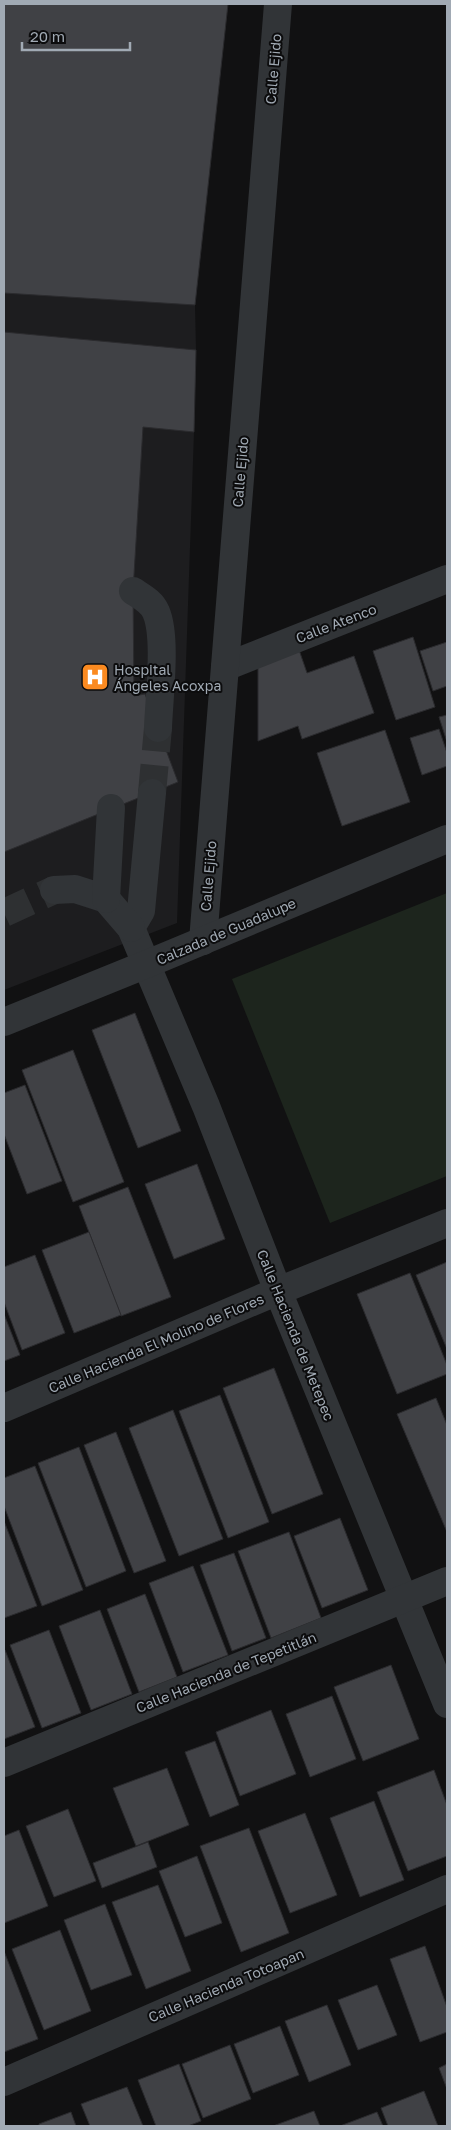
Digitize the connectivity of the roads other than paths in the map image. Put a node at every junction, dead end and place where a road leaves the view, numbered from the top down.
1 (278, 4) edge
2 (447, 579) edge
3 (134, 592) dead end
4 (224, 667) junction
5 (158, 728) tunnel mouth
6 (152, 793) tunnel mouth
7 (112, 808) dead end
8 (447, 839) edge
9 (54, 890) tunnel mouth
10 (106, 899) junction
11 (131, 928) junction
12 (203, 941) junction
13 (147, 964) junction
14 (4, 1022) edge
15 (447, 1223) edge
16 (278, 1291) junction
17 (4, 1408) edge
18 (447, 1581) edge
19 (404, 1600) junction
20 (447, 1704) edge
21 (4, 1763) edge
22 (447, 1889) edge
23 (4, 2082) edge

1 - 4 street, Calle Ejido
2 - 4 street, Calle Atenco
3 - 5 street
4 - 12 street, Calle Ejido
6 - 11 street
7 - 10 street
8 - 12 street, Calzada de Guadalupe
9 - 10 street
10 - 11 street, Calle Hacienda de Metepec
11 - 13 street, Calle Hacienda de Metepec
12 - 13 street, Calzada de Guadalupe
13 - 14 street, Calzada de Guadalupe
13 - 16 street, Calle Hacienda de Metepec
15 - 16 street, Calle Hacienda El Molino de Flores
16 - 17 street, Calle Hacienda El Molino de Flores
16 - 19 street, Calle Hacienda de Metepec
18 - 19 street, Calle Hacienda de Tepetitlán
19 - 20 street, Calle Hacienda de Metepec
19 - 21 street, Calle Hacienda de Tepetitlán
22 - 23 street, Calle Hacienda Totoapan

